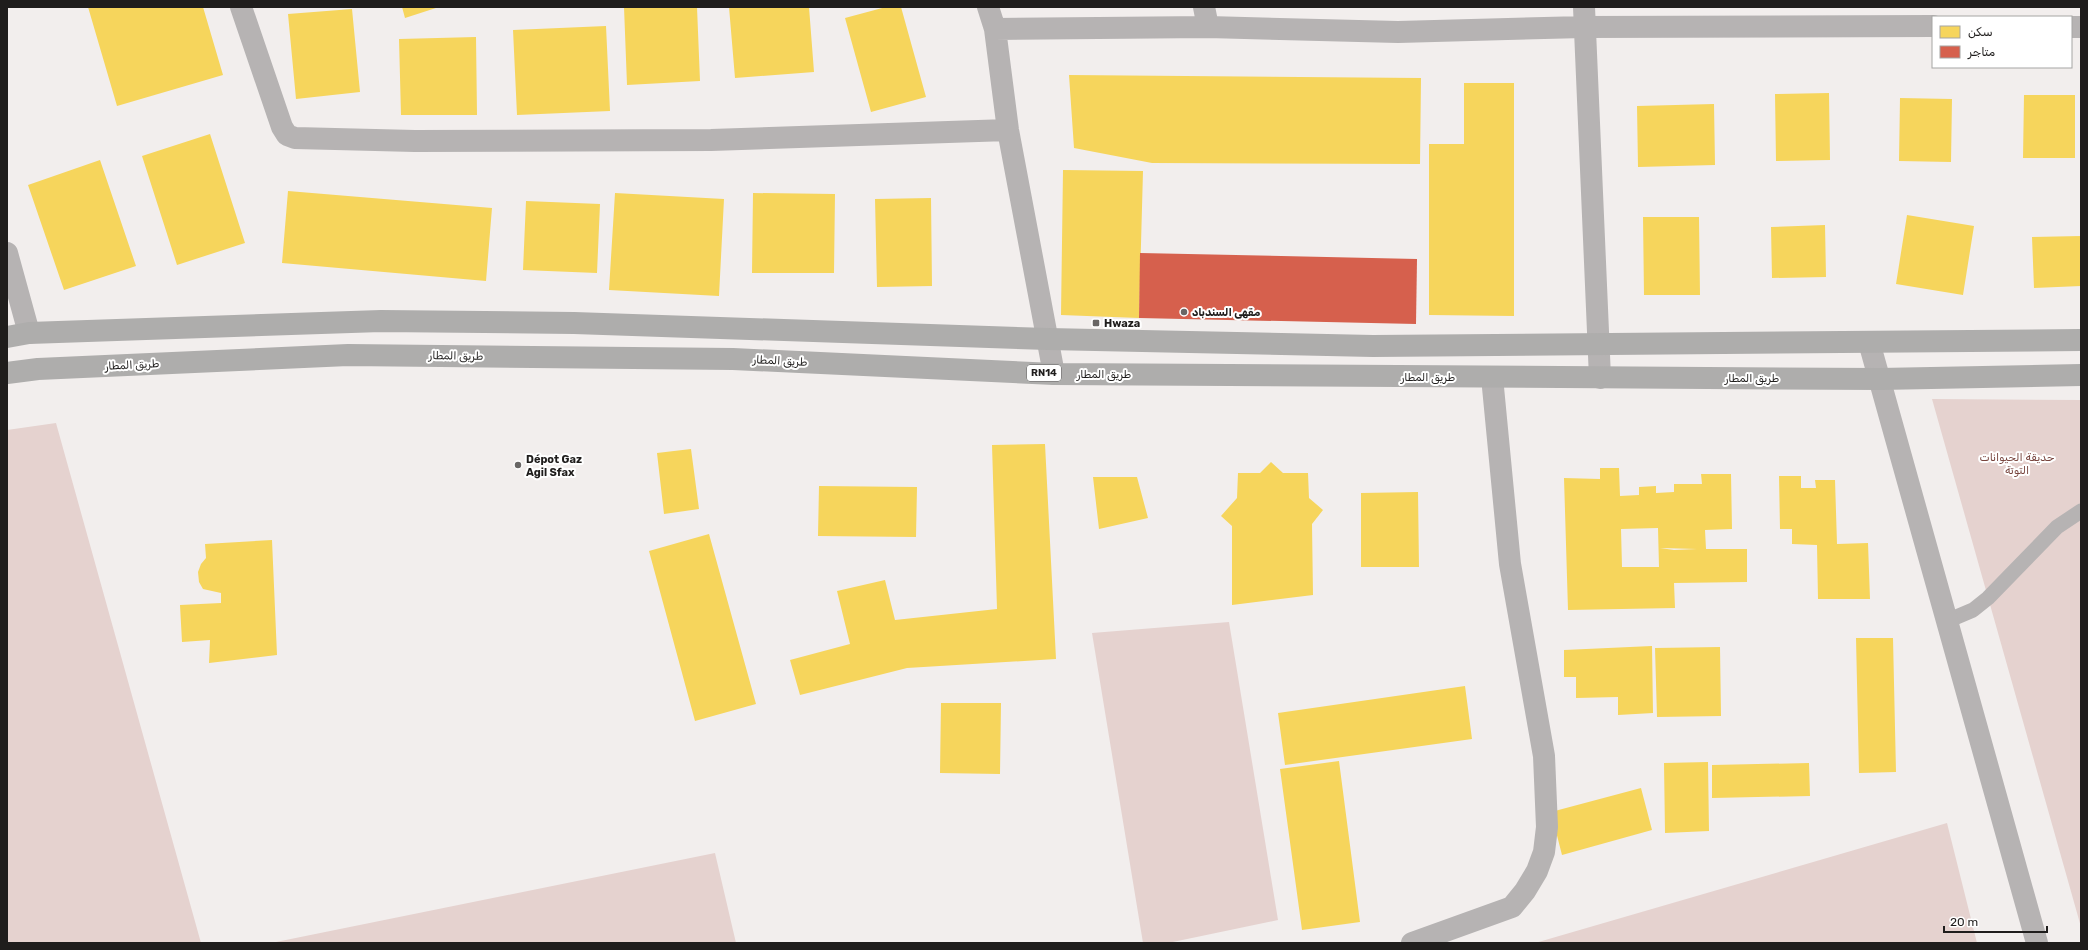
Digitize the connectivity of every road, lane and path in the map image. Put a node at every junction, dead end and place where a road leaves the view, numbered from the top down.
1 (241, 7) edge
2 (988, 7) edge
3 (1206, 17) edge
4 (1584, 17) edge
5 (1932, 26) edge
6 (995, 29) junction
7 (1008, 130) junction
8 (7, 253) edge
9 (30, 334) junction
10 (7, 336) edge
11 (1048, 339) junction
12 (2081, 340) edge
13 (1869, 342) junction
14 (1598, 343) junction
15 (7, 373) edge
16 (1054, 374) junction
17 (2081, 375) edge
18 (1492, 377) junction
19 (1600, 378) junction
20 (1880, 379) junction
21 (2081, 511) edge
22 (1947, 621) junction
23 (1412, 943) edge
24 (2037, 943) edge

1 - 7 street
2 - 6 street
3 - 4 street
3 - 6 street
4 - 5 street
4 - 14 street
6 - 7 street
7 - 11 street
8 - 9 street
9 - 10 main road
9 - 11 main road
11 - 14 main road
11 - 16 street
12 - 13 main road
13 - 14 main road
13 - 20 street
14 - 19 street
15 - 16 main road, طريق المطار / RN14
16 - 18 main road, طريق المطار / RN14
17 - 20 main road, طريق المطار / RN14
18 - 19 main road, طريق المطار / RN14
18 - 23 street
19 - 20 main road, طريق المطار / RN14
20 - 22 street
21 - 22 lane
22 - 24 street

